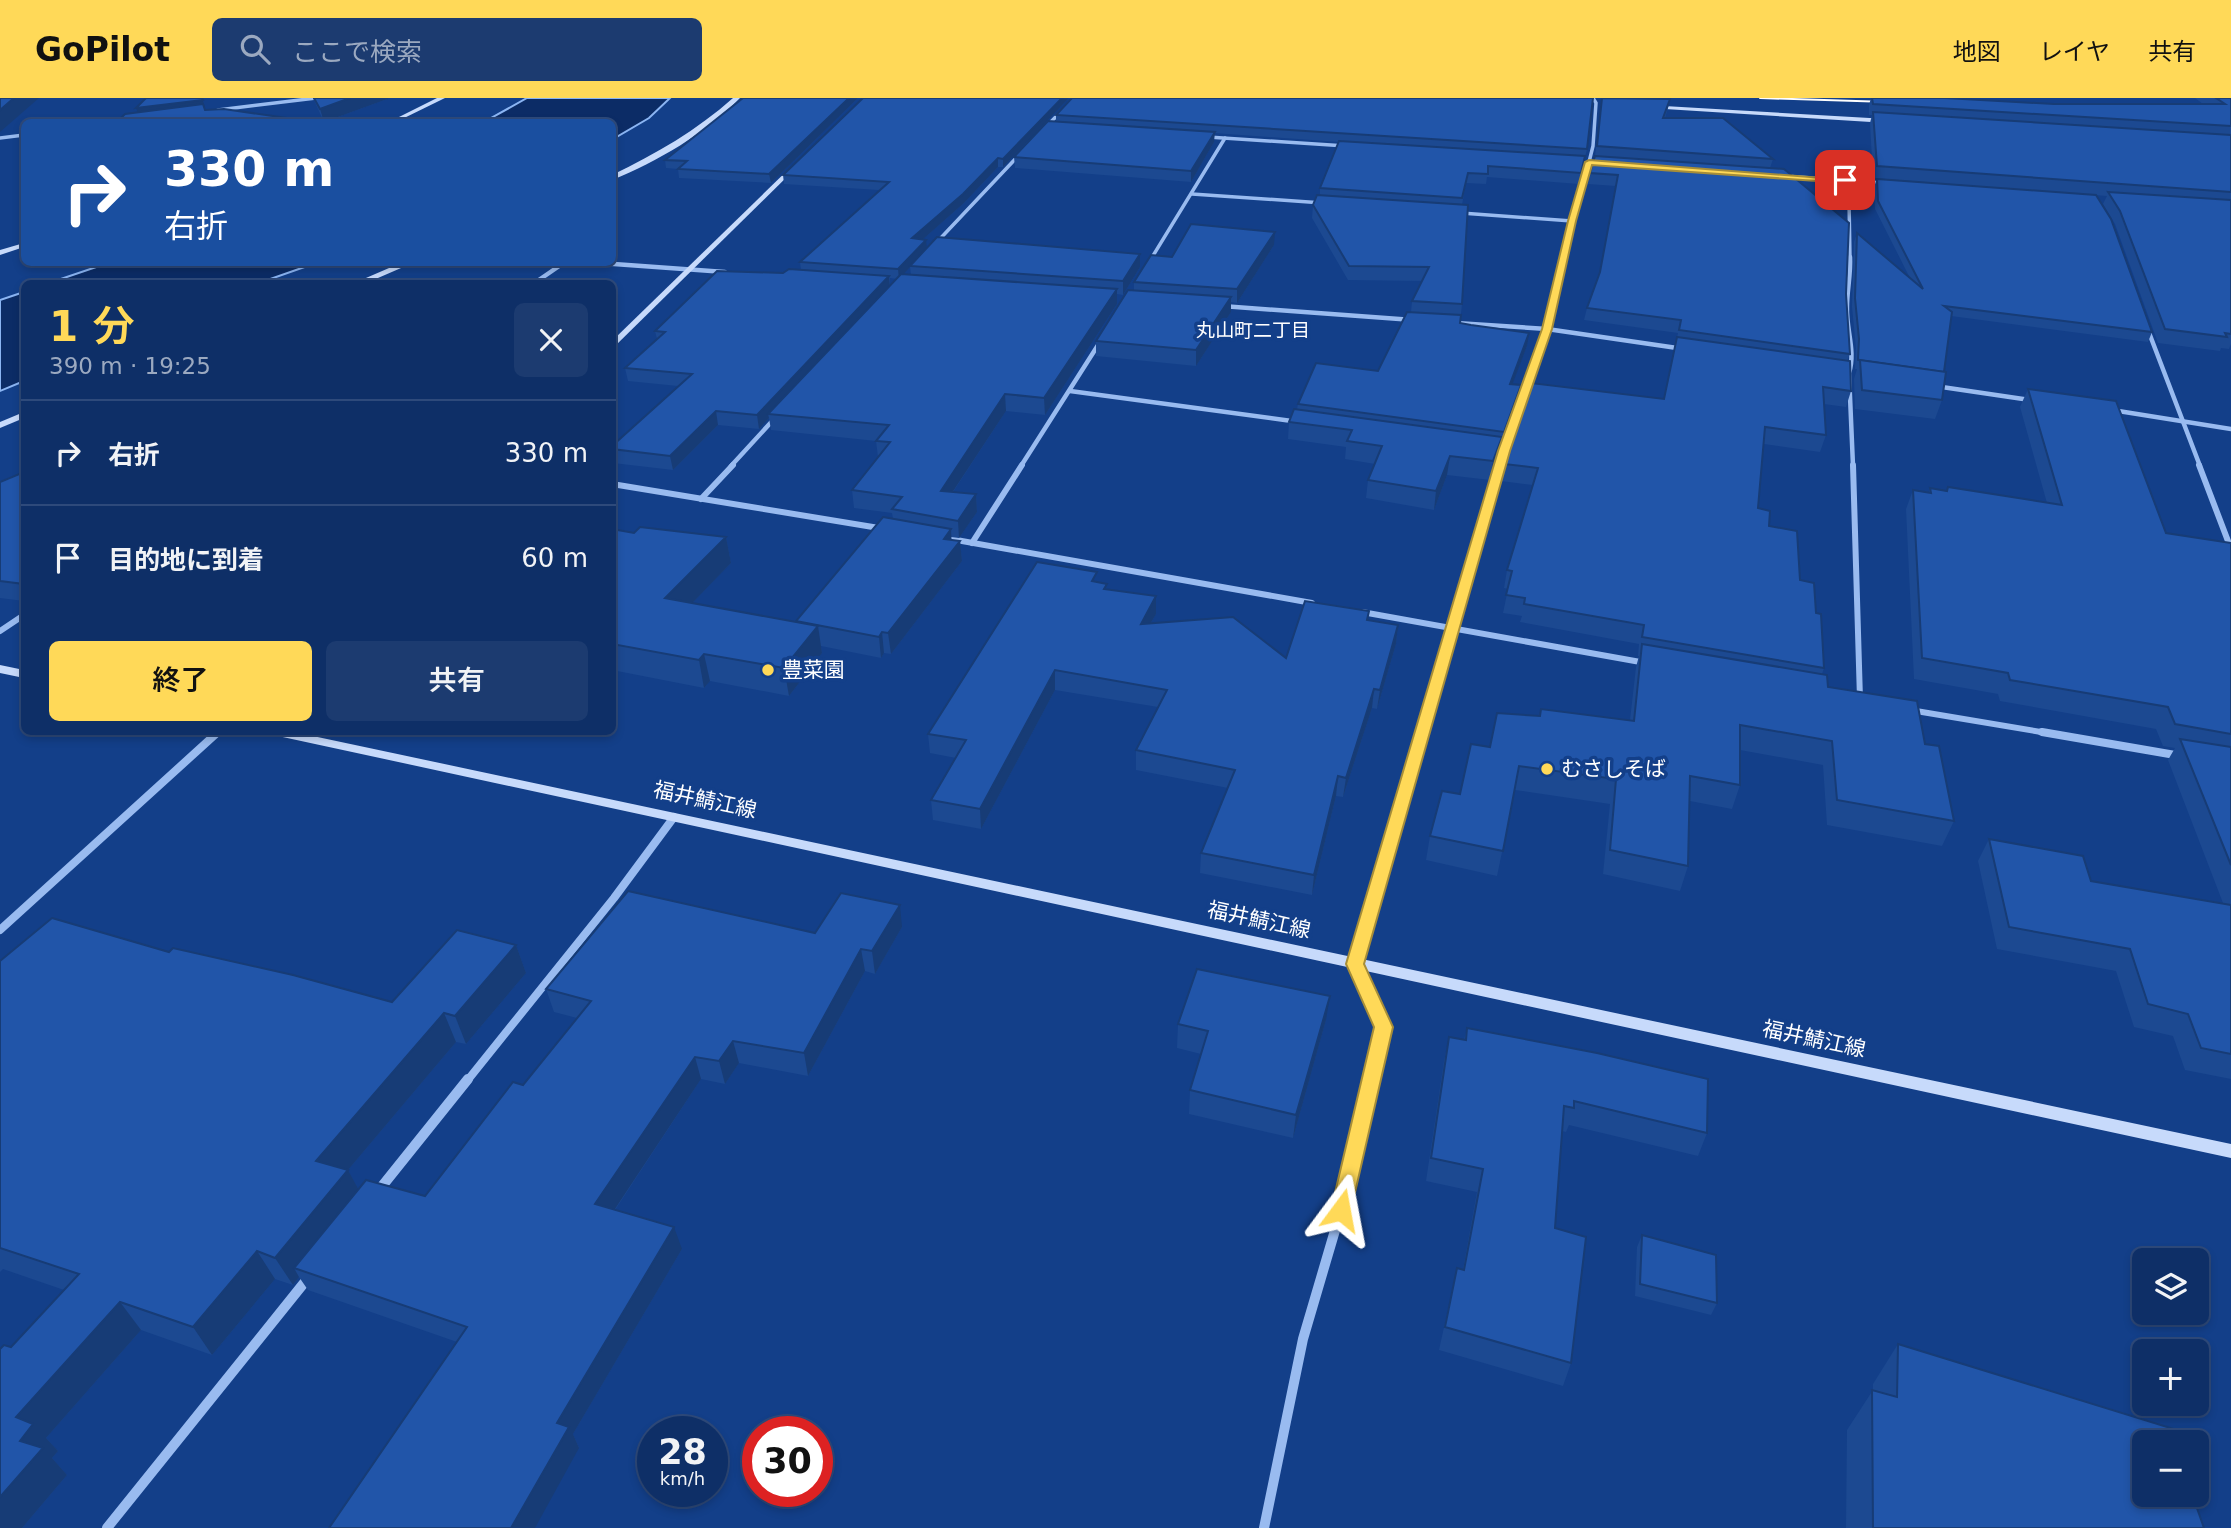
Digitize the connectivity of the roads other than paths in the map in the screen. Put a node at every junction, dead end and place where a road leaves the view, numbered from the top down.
1 (316, 98) edge
2 (442, 98) edge
3 (737, 98) edge
4 (1074, 98) edge
5 (1595, 100) edge
6 (1584, 102) edge
7 (1610, 103) edge
8 (1637, 105) edge
9 (212, 111) edge
10 (398, 119) edge
11 (1900, 121) edge
12 (1046, 127) junction
13 (1060, 128) edge
14 (21, 135) edge
15 (1197, 136) edge
16 (1037, 137) edge
17 (0, 138) edge
18 (1225, 138) junction
19 (1028, 146) edge
20 (1346, 146) edge
21 (807, 155) edge
22 (1589, 162) junction
23 (1601, 163) edge
24 (616, 176) edge
25 (1776, 176) edge
26 (1845, 180) junction
27 (1887, 184) edge
28 (1192, 194) junction
29 (1328, 204) edge
30 (1450, 212) edge
31 (1572, 221) junction
32 (936, 244) edge
33 (21, 246) edge
34 (0, 253) edge
35 (616, 264) edge
36 (1148, 264) edge
37 (401, 266) edge
38 (559, 266) edge
39 (690, 269) junction
40 (732, 272) edge
41 (366, 280) edge
42 (539, 280) edge
43 (1221, 306) edge
44 (2144, 319) edge
45 (1424, 321) edge
46 (1452, 323) edge
47 (1547, 329) junction
48 (1105, 334) edge
49 (616, 342) edge
50 (1698, 351) edge
51 (1835, 371) edge
52 (1849, 373) junction
53 (1862, 375) edge
54 (1928, 385) edge
55 (1070, 391) junction
56 (2035, 401) edge
57 (2102, 409) edge
58 (21, 416) edge
59 (776, 416) edge
60 (2181, 422) junction
61 (1301, 423) edge
62 (0, 425) edge
63 (2231, 429) edge
64 (616, 485) edge
65 (701, 499) junction
66 (891, 530) edge
67 (932, 536) edge
68 (972, 543) junction
69 (2231, 549) edge
70 (1316, 604) edge
71 (1357, 611) edge
72 (21, 617) edge
73 (1453, 628) junction
74 (0, 631) edge
75 (1657, 665) edge
76 (0, 669) edge
77 (21, 673) edge
78 (1846, 700) edge
79 (1860, 702) junction
80 (1874, 704) edge
81 (1901, 709) edge
82 (215, 735) edge
83 (292, 735) edge
84 (2190, 758) edge
85 (674, 817) junction
86 (0, 930) edge
87 (1355, 964) junction
88 (2231, 1151) edge
89 (369, 1202) edge
90 (317, 1267) edge
91 (107, 1528) edge
92 (1265, 1528) edge

1 - 9 street
2 - 10 street
3 - 24 street
4 - 12 street
5 - 6 street
5 - 7 street
5 - 22 street
8 - 11 street
12 - 13 street
12 - 16 street
14 - 17 street
15 - 18 street
18 - 20 street
18 - 28 street
19 - 32 street
21 - 39 street
22 - 23 street
22 - 31 street
25 - 26 street
26 - 27 street
26 - 52 street
28 - 29 street
28 - 36 street
30 - 31 street
31 - 47 street
33 - 34 street
35 - 39 street
37 - 41 street
38 - 42 street
39 - 40 street
39 - 49 street
43 - 45 street
44 - 60 street
46 - 47 street
47 - 50 street
47 - 73 street
48 - 55 street
51 - 52 street
52 - 53 street
52 - 79 street
54 - 56 street
55 - 61 street
55 - 68 street
57 - 60 street
58 - 62 street
59 - 65 street
60 - 63 street
60 - 69 street
64 - 65 street
65 - 66 street
67 - 68 street
68 - 70 street
71 - 73 street
72 - 74 street
73 - 75 street
73 - 87 street
76 - 77 street
78 - 79 street
79 - 80 street
81 - 84 street
82 - 86 street
83 - 85 street, 福井鯖江線
85 - 87 street, 福井鯖江線
85 - 89 street
87 - 88 street, 福井鯖江線
87 - 92 street
90 - 91 street

